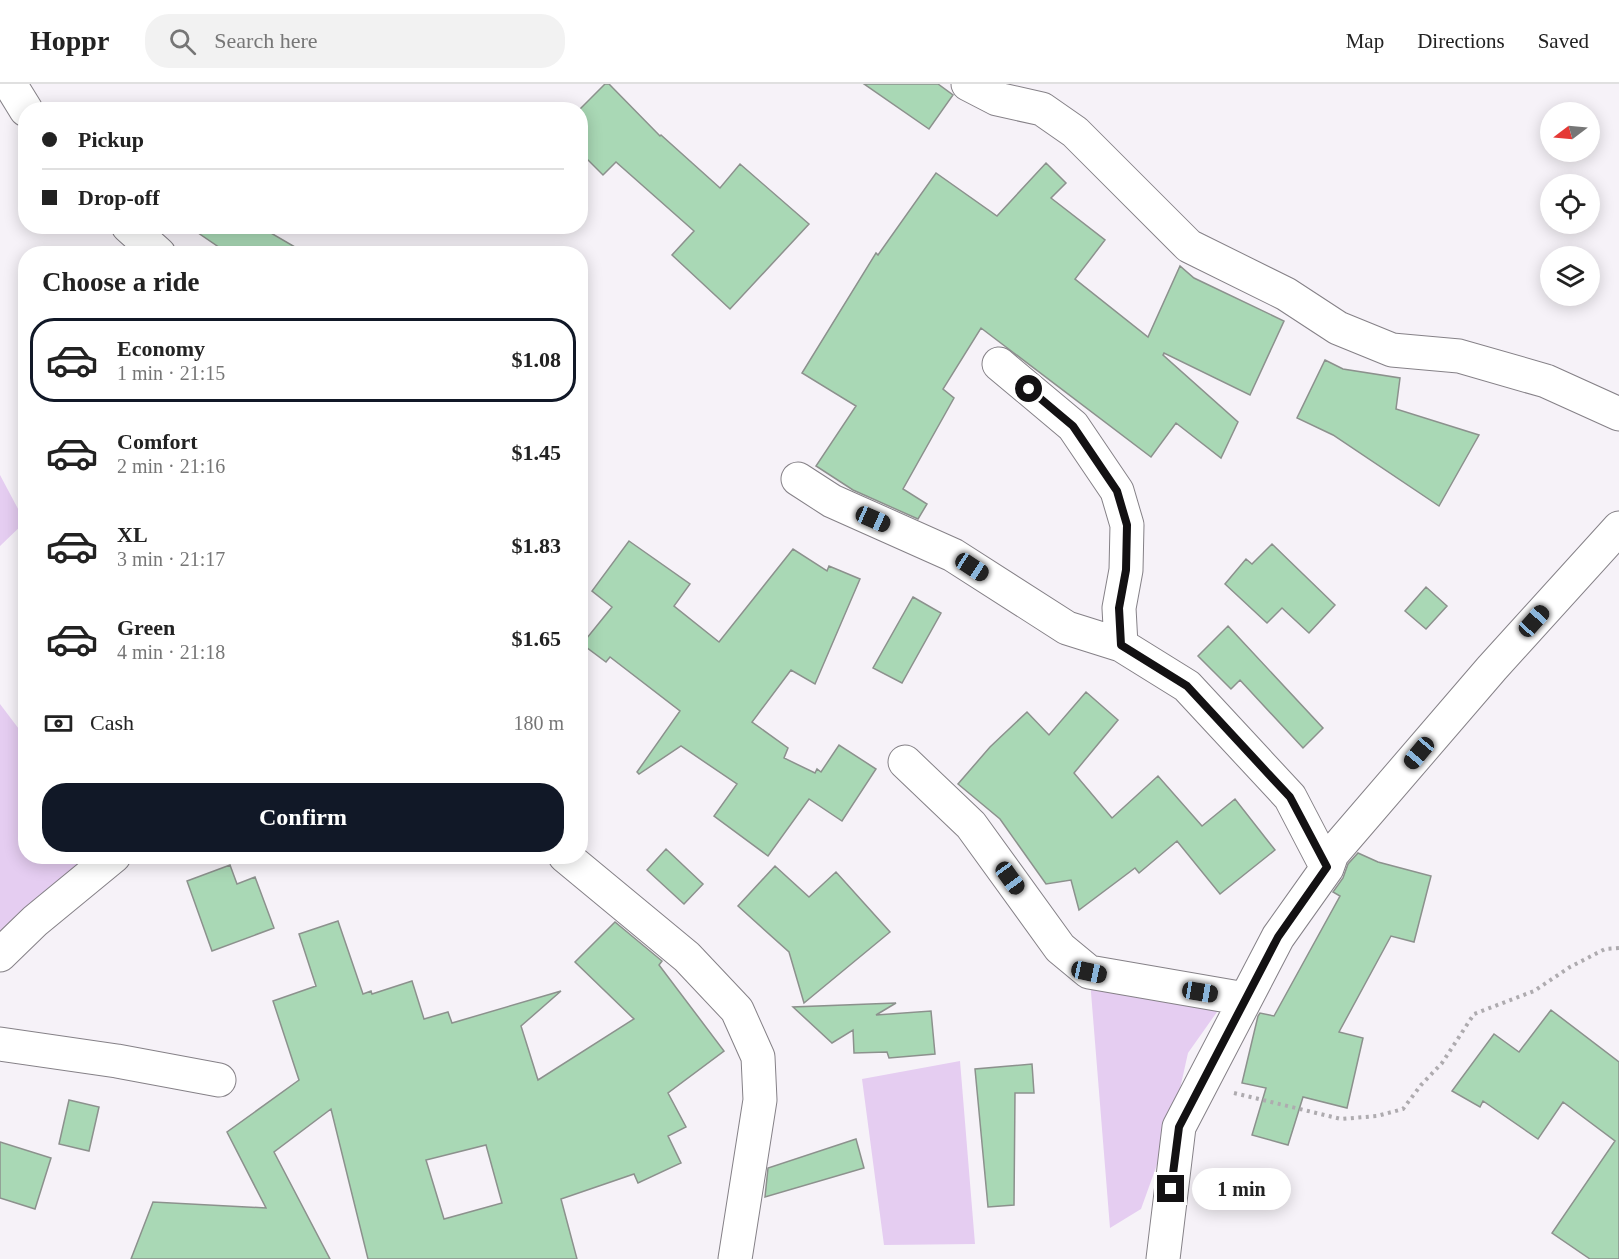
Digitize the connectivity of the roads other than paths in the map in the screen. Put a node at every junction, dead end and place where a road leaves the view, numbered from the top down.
1 (10, 84) edge
2 (968, 84) edge
3 (21, 102) edge
4 (138, 234) edge
5 (150, 246) edge
6 (999, 364) dead end
7 (1619, 414) edge
8 (798, 479) dead end
9 (1615, 539) edge
10 (1121, 645) junction
11 (905, 762) dead end
12 (104, 864) edge
13 (575, 864) edge
14 (1327, 867) junction
15 (0, 955) edge
16 (1245, 999) junction
17 (0, 1044) edge
18 (219, 1080) dead end
19 (735, 1259) edge
20 (1162, 1259) edge

1 - 3 street
2 - 7 street
4 - 5 street
6 - 10 street
8 - 10 street
9 - 14 street
10 - 14 street
11 - 16 street
12 - 15 street
13 - 19 street
14 - 16 street
16 - 20 street
17 - 18 street

